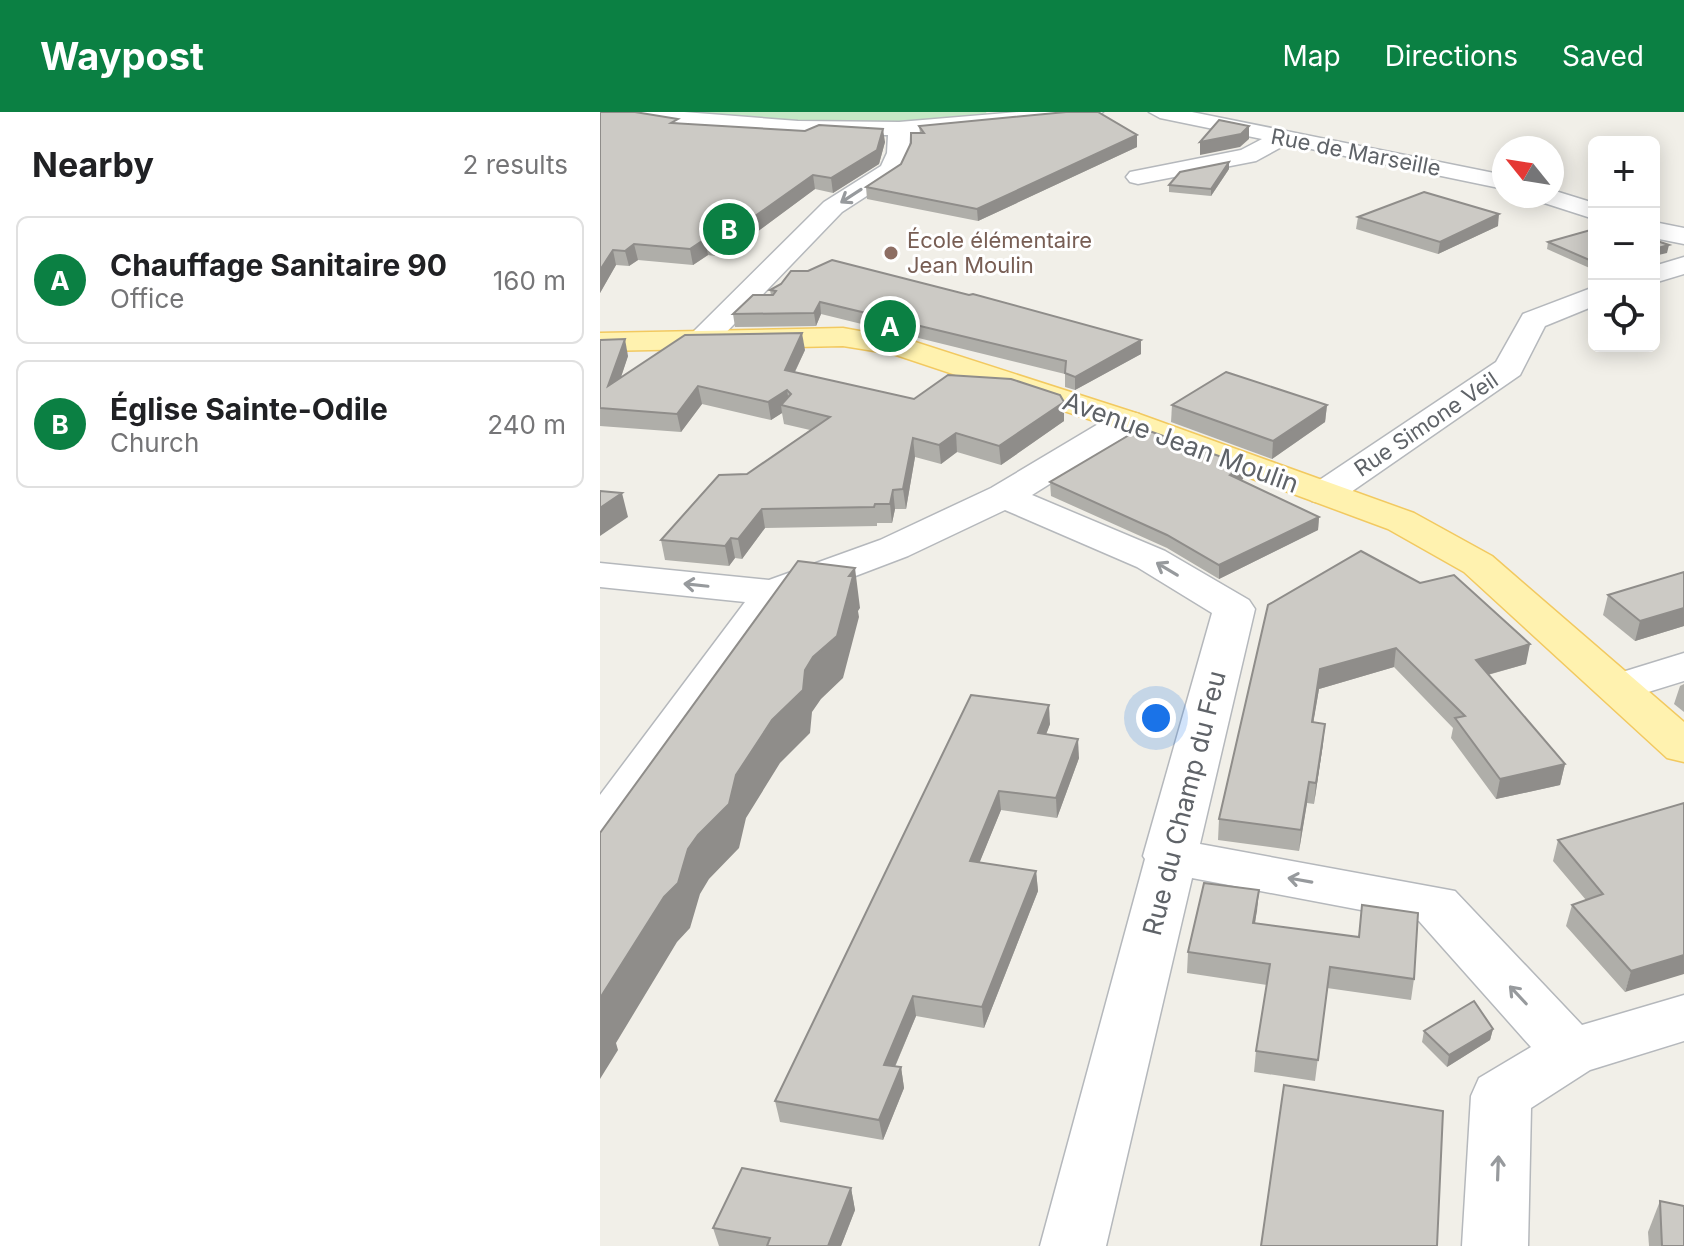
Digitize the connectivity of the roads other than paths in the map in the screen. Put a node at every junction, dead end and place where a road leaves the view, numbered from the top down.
1 (1092, 112) edge
2 (1160, 112) edge
3 (604, 113) edge
4 (899, 129) junction
5 (1282, 138) junction
6 (1138, 177) dead end
7 (1492, 180) edge
8 (1564, 201) edge
9 (1588, 209) edge
10 (1660, 231) edge
11 (1684, 236) edge
12 (1684, 265) edge
13 (1660, 273) edge
14 (1588, 298) edge
15 (703, 339) junction
16 (600, 342) edge
17 (1127, 421) junction
18 (1325, 493) junction
19 (1004, 496) junction
20 (600, 575) edge
21 (773, 593) junction
22 (1684, 666) edge
23 (1619, 688) junction
24 (1684, 747) edge
25 (600, 831) edge
26 (1169, 856) junction
27 (1684, 1018) edge
28 (1571, 1052) junction
29 (1073, 1246) edge
30 (1495, 1246) edge

1 - 4 street
2 - 5 street, Rue de Marseille
3 - 4 street
4 -> 15 street
5 - 6 street
5 - 7 street, Rue de Marseille
8 - 9 street
10 - 11 street
12 - 13 street
14 - 18 street, Rue Simone Veil
15 - 16 main road, Avenue Jean Moulin
15 - 17 main road, Avenue Jean Moulin
17 - 18 main road, Avenue Jean Moulin
17 - 19 street
18 - 23 main road, Avenue Jean Moulin
19 - 21 street
26 -> 19 street, Rue du Champ du Feu
21 -> 20 street
21 - 25 street
22 - 23 street
23 - 24 main road, Avenue Jean Moulin
28 -> 26 street
26 - 29 street, Rue du Champ du Feu
27 - 28 street
30 -> 28 street

